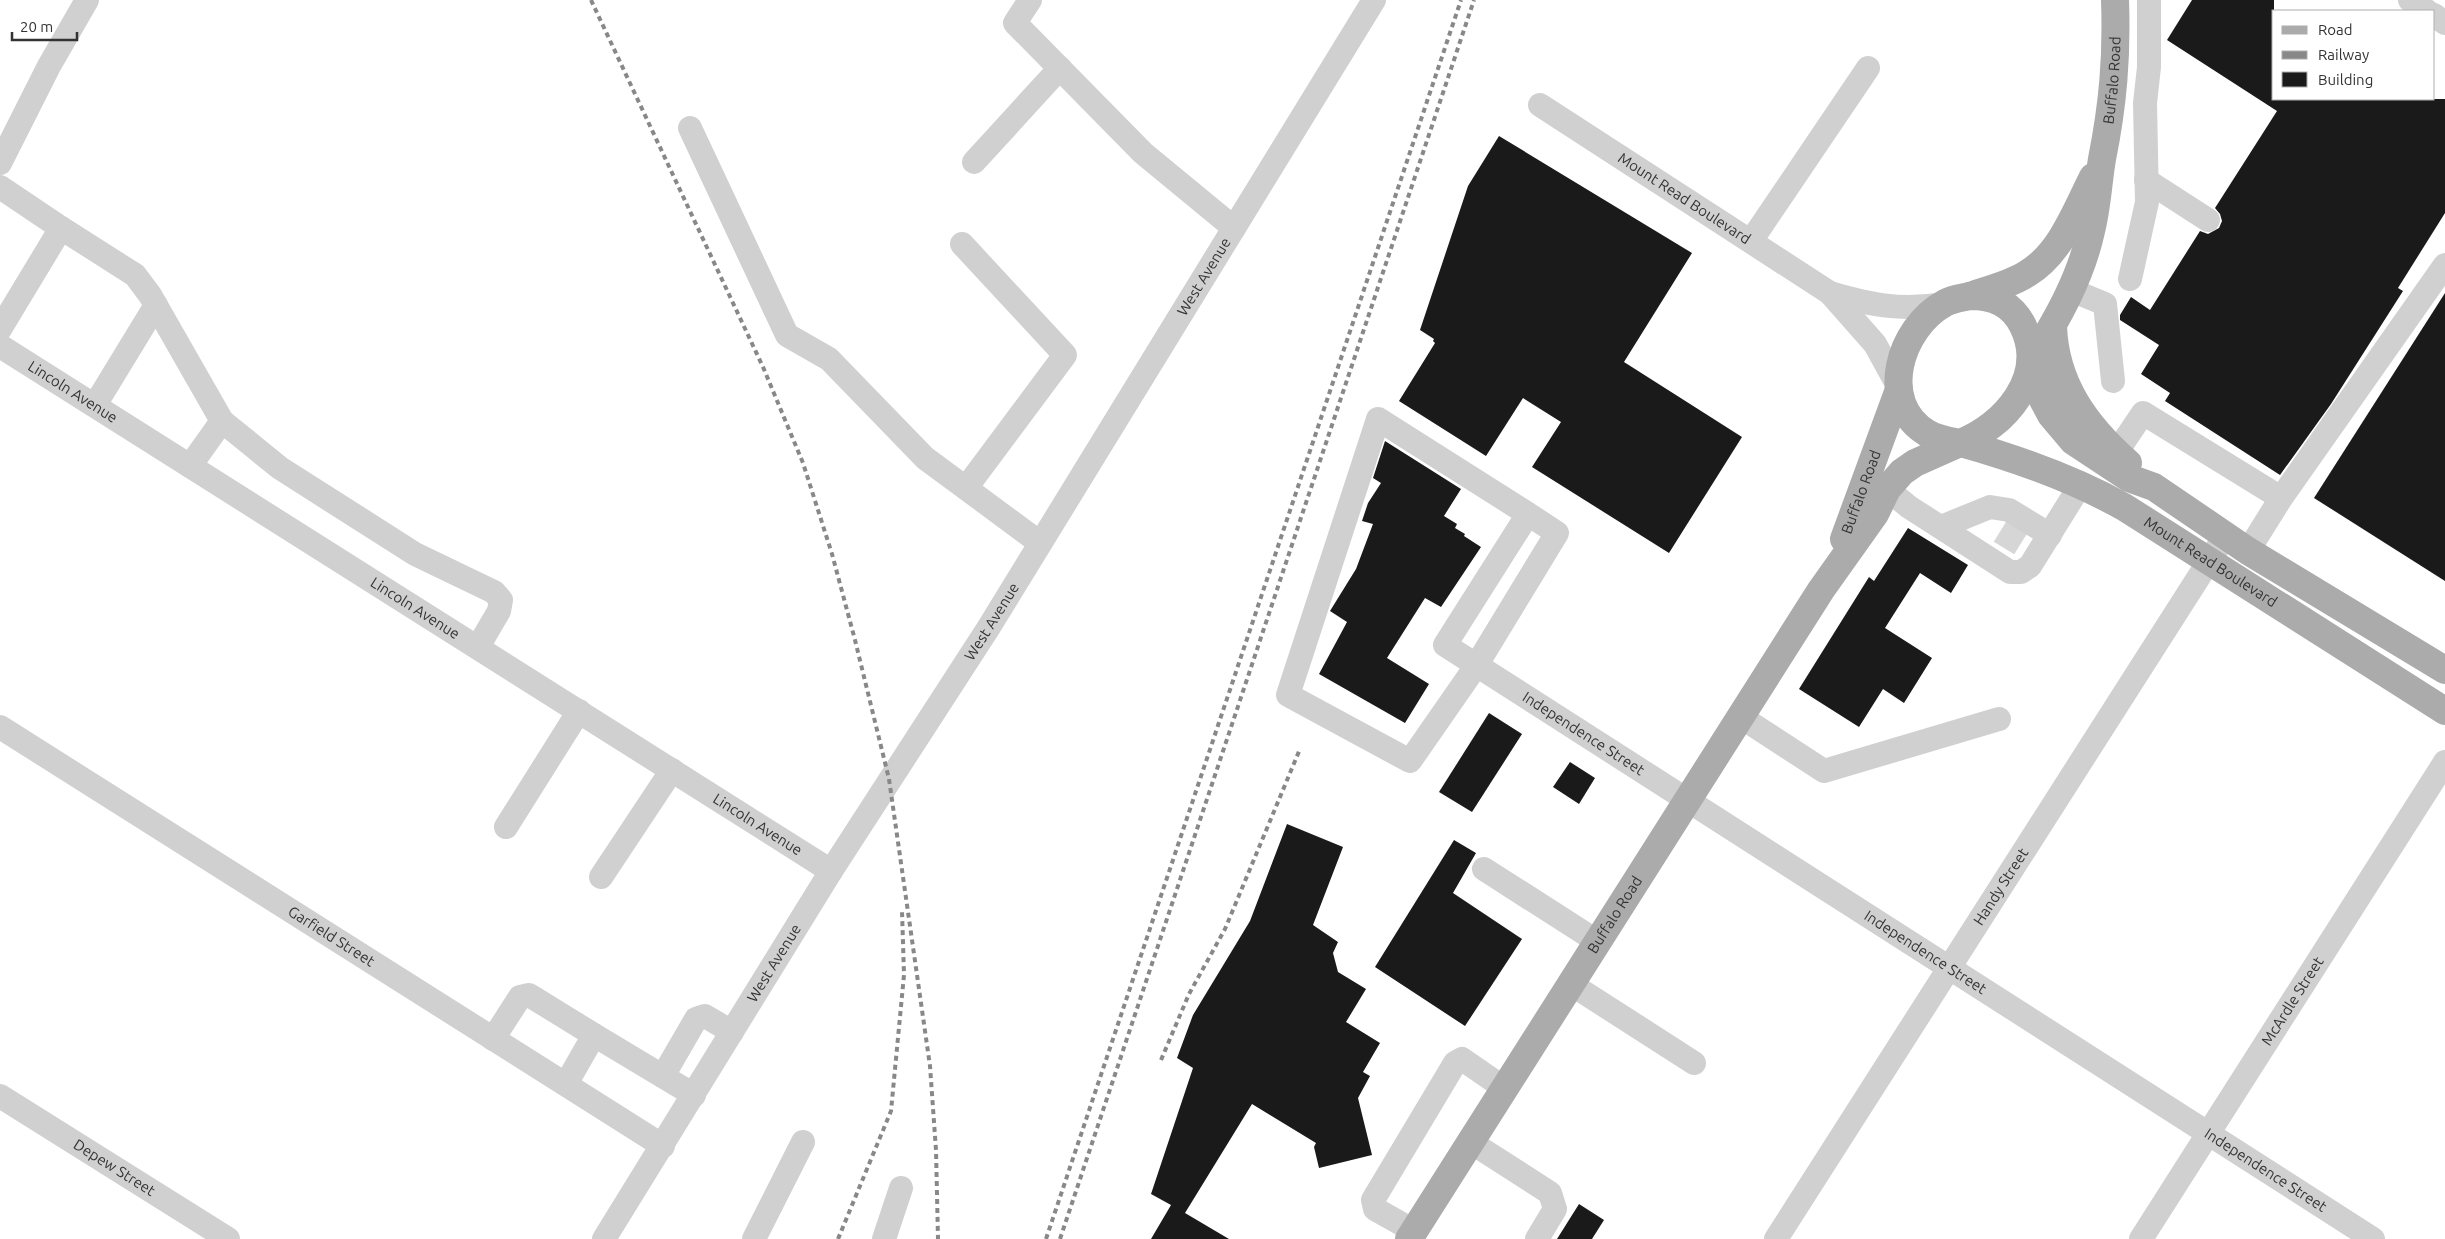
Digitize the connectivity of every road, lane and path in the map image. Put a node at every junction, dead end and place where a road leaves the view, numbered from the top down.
1 (87, 0) edge
2 (1030, 0) edge
3 (1374, 0) edge
4 (2115, 0) edge
5 (2149, 0) edge
6 (2410, 0) edge
7 (2425, 10) edge
8 (1060, 68) junction
9 (1868, 68) dead end
10 (1540, 105) dead end
11 (690, 128) dead end
12 (2102, 161) junction
13 (974, 162) dead end
14 (0, 163) edge
15 (2146, 180) junction
16 (0, 187) edge
17 (2208, 220) dead end
18 (61, 228) junction
19 (1234, 228) junction
20 (1751, 241) junction
21 (962, 244) dead end
22 (2445, 265) edge
23 (2130, 279) dead end
24 (2071, 290) junction
25 (1830, 293) junction
26 (1970, 296) junction
27 (1943, 304) junction
28 (156, 305) junction
29 (2053, 326) junction
30 (0, 328) edge
31 (0, 346) edge
32 (2032, 360) junction
33 (2113, 381) dead end
34 (1898, 389) junction
35 (95, 405) junction
36 (222, 421) junction
37 (1960, 443) junction
38 (2116, 453) junction
39 (190, 466) junction
40 (2081, 484) junction
41 (2154, 486) junction
42 (966, 488) junction
43 (1887, 489) junction
44 (2281, 498) junction
45 (1528, 514) junction
46 (1940, 527) junction
47 (2050, 535) junction
48 (2225, 536) junction
49 (1040, 543) junction
50 (2248, 551) junction
51 (2209, 560) junction
52 (1821, 590) junction
53 (478, 647) junction
54 (1476, 666) junction
55 (2445, 670) edge
56 (579, 711) junction
57 (2445, 711) edge
58 (1741, 717) junction
59 (1999, 719) dead end
60 (0, 728) edge
61 (2445, 762) edge
62 (672, 770) junction
63 (1688, 801) junction
64 (506, 827) dead end
65 (1484, 870) dead end
66 (831, 871) junction
67 (601, 877) dead end
68 (1598, 942) junction
69 (1949, 968) junction
70 (1571, 984) junction
71 (732, 1032) junction
72 (594, 1035) junction
73 (493, 1038) junction
74 (1694, 1063) dead end
75 (663, 1076) junction
76 (566, 1084) junction
77 (1504, 1088) junction
78 (694, 1095) junction
79 (0, 1096) edge
80 (2208, 1134) junction
81 (1469, 1141) junction
82 (803, 1142) dead end
83 (662, 1146) junction
84 (901, 1188) dead end
85 (1412, 1235) edge
86 (228, 1239) edge
87 (604, 1239) edge
88 (754, 1239) edge
89 (884, 1239) edge
90 (1537, 1239) edge
91 (1776, 1239) edge
92 (2141, 1239) edge
93 (2373, 1239) edge

1 - 14 street
2 - 8 street
3 - 19 street, West Avenue
4 - 12 main road, Buffalo Road
5 - 15 street
6 - 7 street
8 - 13 street
8 - 19 street
9 - 20 street
10 - 20 street, Mount Read Boulevard
11 - 42 street
12 - 24 main road, Buffalo Road
12 - 26 main road, Buffalo Road
15 - 17 street
15 - 23 street
16 - 18 street
18 - 28 street
18 - 30 street
19 - 49 street, West Avenue
20 - 25 street, Mount Read Boulevard
21 - 42 street
22 - 44 street
24 - 29 main road, Buffalo Road
24 - 33 street
25 - 27 street
25 - 34 street
26 - 27 main road
26 - 32 main road
27 - 34 main road
28 - 35 street
28 - 36 street
29 - 32 main road, Buffalo Road
29 - 38 main road
31 - 35 street, Lincoln Avenue
32 - 37 main road
32 - 41 main road, Mount Read Boulevard
34 - 37 main road
34 - 52 main road, Buffalo Road
35 - 39 street, Lincoln Avenue
36 - 39 street
36 - 53 street
37 - 40 main road, Mount Read Boulevard
37 - 43 main road, Buffalo Road
38 - 41 main road
38 - 44 street
39 - 53 street, Lincoln Avenue
40 - 47 street
40 - 51 main road, Mount Read Boulevard
41 - 48 main road, Mount Read Boulevard
42 - 49 street
43 - 46 street
43 - 52 main road, Buffalo Road
44 - 50 street
45 - 54 street
45 - 54 street, Independence Street
45 - 54 street
46 - 47 street
46 - 47 street
48 - 50 main road, Mount Read Boulevard
48 - 51 street, Handy Street
49 - 66 street, West Avenue
50 - 55 main road, Mount Read Boulevard
51 - 57 main road, Mount Read Boulevard
51 - 69 street, Handy Street
52 - 58 main road, Buffalo Road
53 - 56 street, Lincoln Avenue
54 - 63 street, Independence Street
56 - 62 street, Lincoln Avenue
56 - 64 street
58 - 59 street
58 - 63 main road, Buffalo Road
60 - 73 street, Garfield Street
61 - 80 street, McArdle Street
62 - 66 street, Lincoln Avenue
62 - 67 street
63 - 68 main road, Buffalo Road
63 - 69 street, Independence Street
65 - 68 street
66 - 71 street, West Avenue
68 - 70 main road, Buffalo Road
69 - 80 street, Independence Street
69 - 91 street, Handy Street
70 - 74 street
70 - 77 main road, Buffalo Road
71 - 75 street
71 - 78 street, West Avenue
72 - 73 street
72 - 75 street
72 - 76 street
73 - 76 street, Garfield Street
75 - 78 street
76 - 83 street, Garfield Street
77 - 81 main road, Buffalo Road
77 - 85 street
78 - 83 street, West Avenue
79 - 86 street, Depew Street
80 - 92 street, McArdle Street
80 - 93 street, Independence Street
81 - 85 main road, Buffalo Road
81 - 90 street
82 - 88 street
83 - 87 street, West Avenue
84 - 89 street

